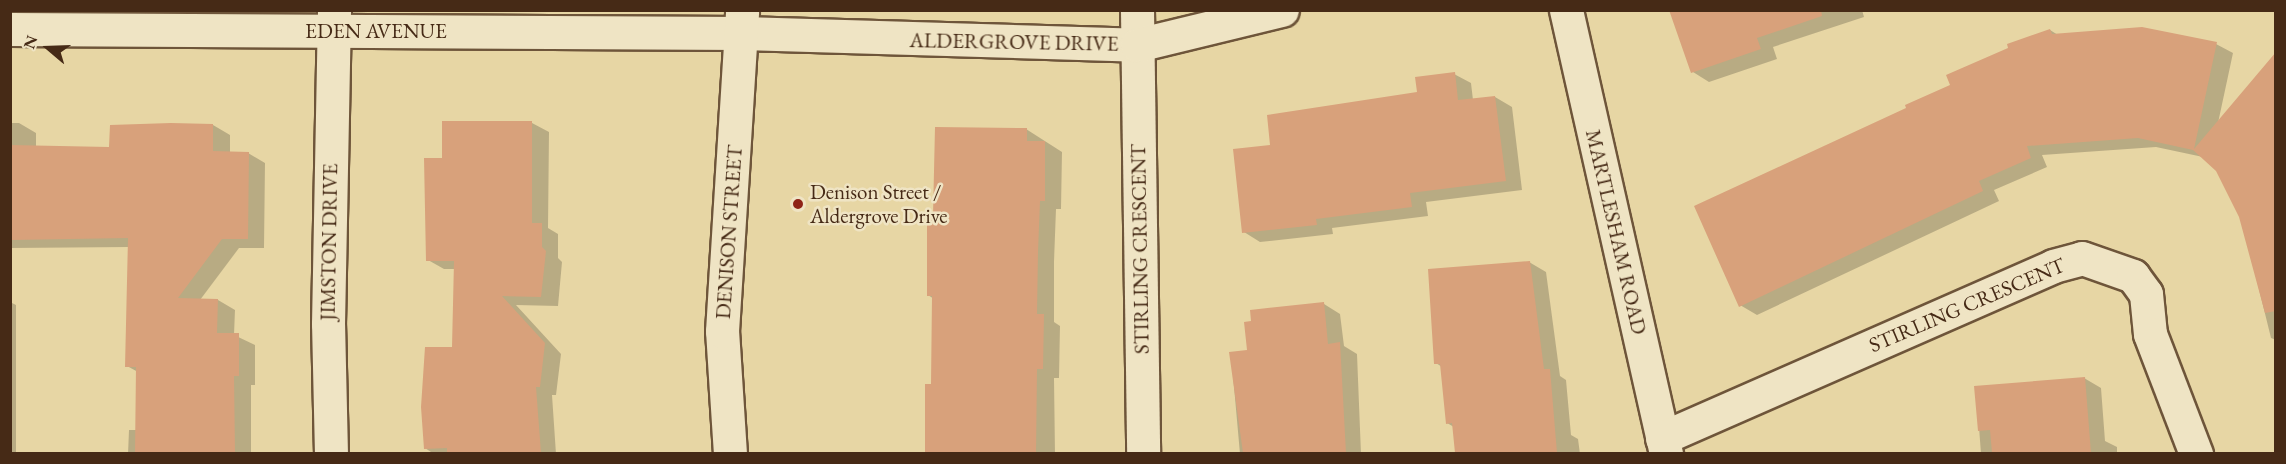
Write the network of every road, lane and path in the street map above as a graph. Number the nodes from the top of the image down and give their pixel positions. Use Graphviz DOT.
graph roads {
  1 [pos="1137,10"];
  2 [pos="1282,10"];
  3 [pos="1566,10"];
  4 [pos="334,21"];
  5 [pos="742,22"];
  6 [pos="10,29"];
  7 [pos="1137,45"];
  8 [pos="1664,446"];
  9 [pos="331,453"];
  10 [pos="730,453"];
  11 [pos="1143,453"];
  12 [pos="2196,453"];
  1 -- 7 [label="street, STIRLING CRESCENT"];
  2 -- 7 [label="street, ALDERGROVE DRIVE"];
  3 -- 8 [label="street, MARTLESHAM ROAD"];
  4 -- 5 [label="street, EDEN AVENUE"];
  4 -- 6 [label="street, EDEN AVENUE"];
  4 -- 9 [label="street, JIMSTON DRIVE"];
  5 -- 7 [label="street, ALDERGROVE DRIVE"];
  5 -- 10 [label="street, DENISON STREET"];
  7 -- 11 [label="street, STIRLING CRESCENT"];
  8 -- 12 [label="street, STIRLING CRESCENT"];
}
